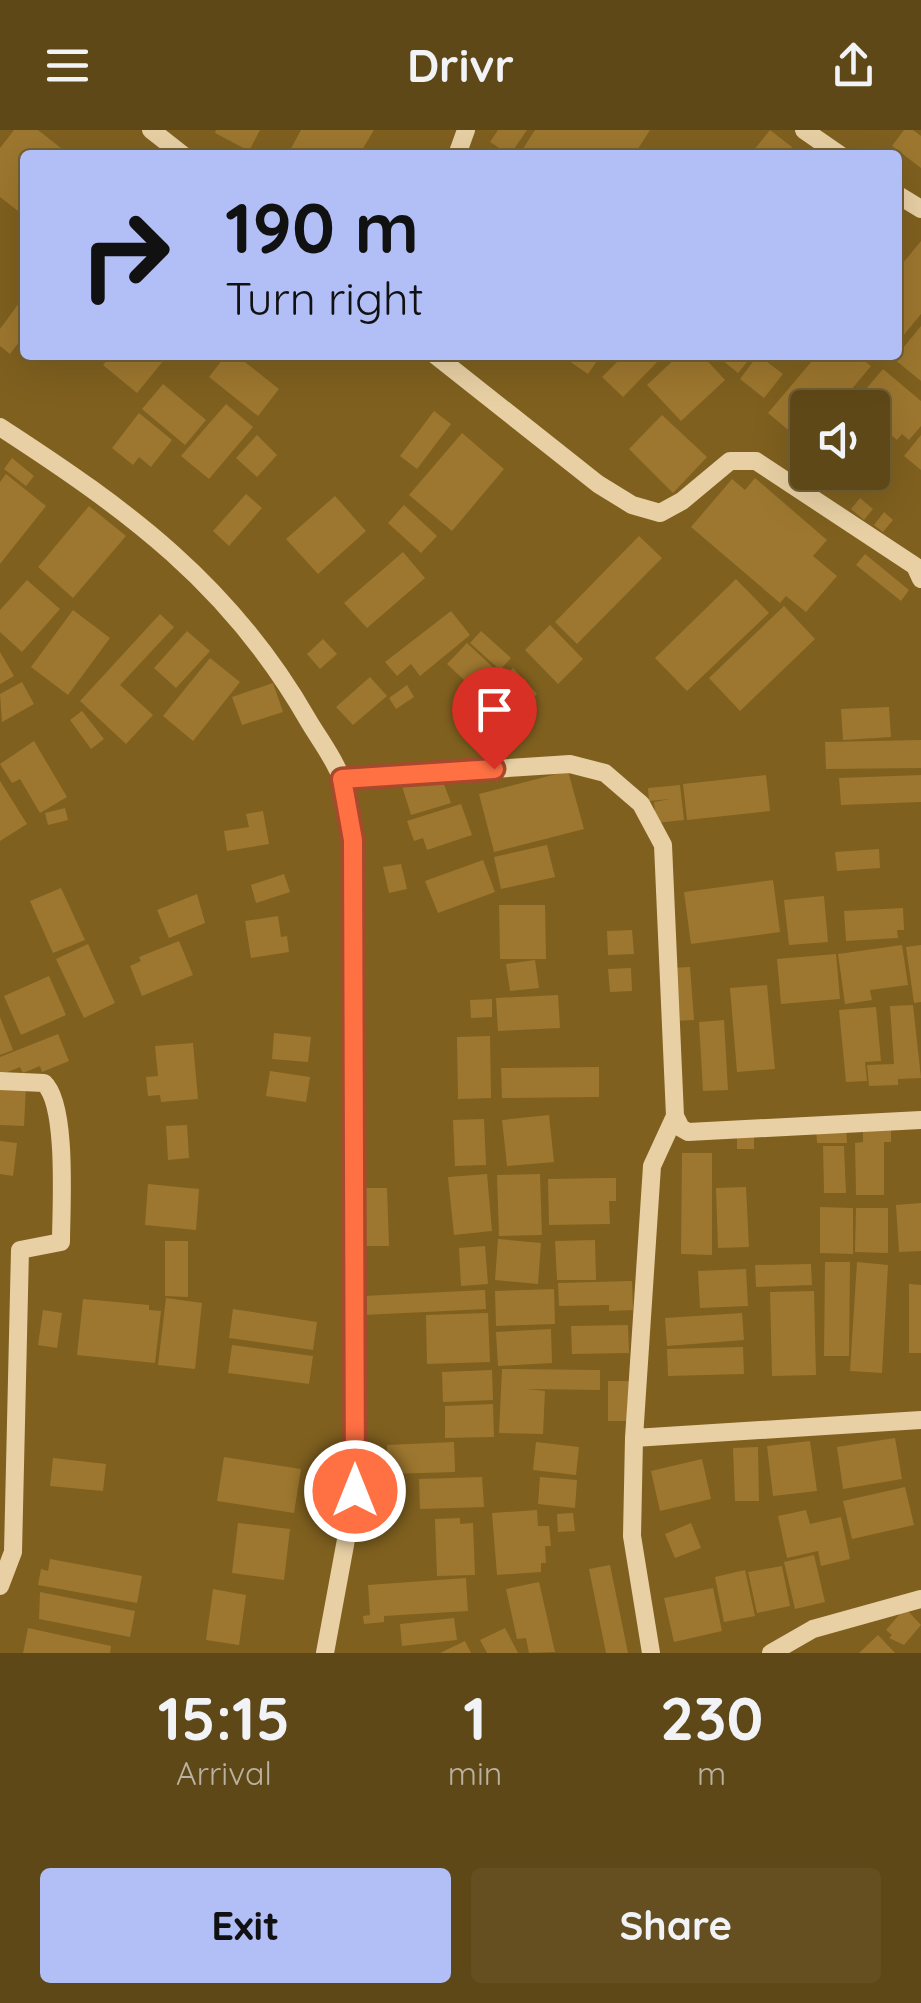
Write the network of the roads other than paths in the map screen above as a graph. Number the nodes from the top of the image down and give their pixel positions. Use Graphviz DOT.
graph roads {
  1 [pos="151,130"];
  2 [pos="804,130"];
  3 [pos="177,150"];
  4 [pos="833,150"];
  5 [pos="441,360"];
  6 [pos="0,427"];
  7 [pos="921,579"];
  8 [pos="342,779"];
  9 [pos="0,1081"];
  10 [pos="675,1116"];
  11 [pos="921,1120"];
  12 [pos="0,1249"];
  13 [pos="20,1250"];
  14 [pos="921,1420"];
  15 [pos="634,1438"];
  16 [pos="6,1552"];
  17 [pos="0,1586"];
  18 [pos="921,1599"];
  19 [pos="325,1653"];
  20 [pos="651,1653"];
  21 [pos="770,1653"];
  1 -- 3 [label="street"];
  2 -- 4 [label="street"];
  5 -- 7 [label="street"];
  6 -- 8 [label="street"];
  8 -- 10 [label="street"];
  8 -- 19 [label="street"];
  9 -- 13 [label="street"];
  10 -- 11 [label="street"];
  10 -- 15 [label="street"];
  12 -- 13 [label="street"];
  13 -- 16 [label="street"];
  14 -- 15 [label="street"];
  15 -- 20 [label="street"];
  16 -- 17 [label="street"];
  18 -- 21 [label="street"];
}
